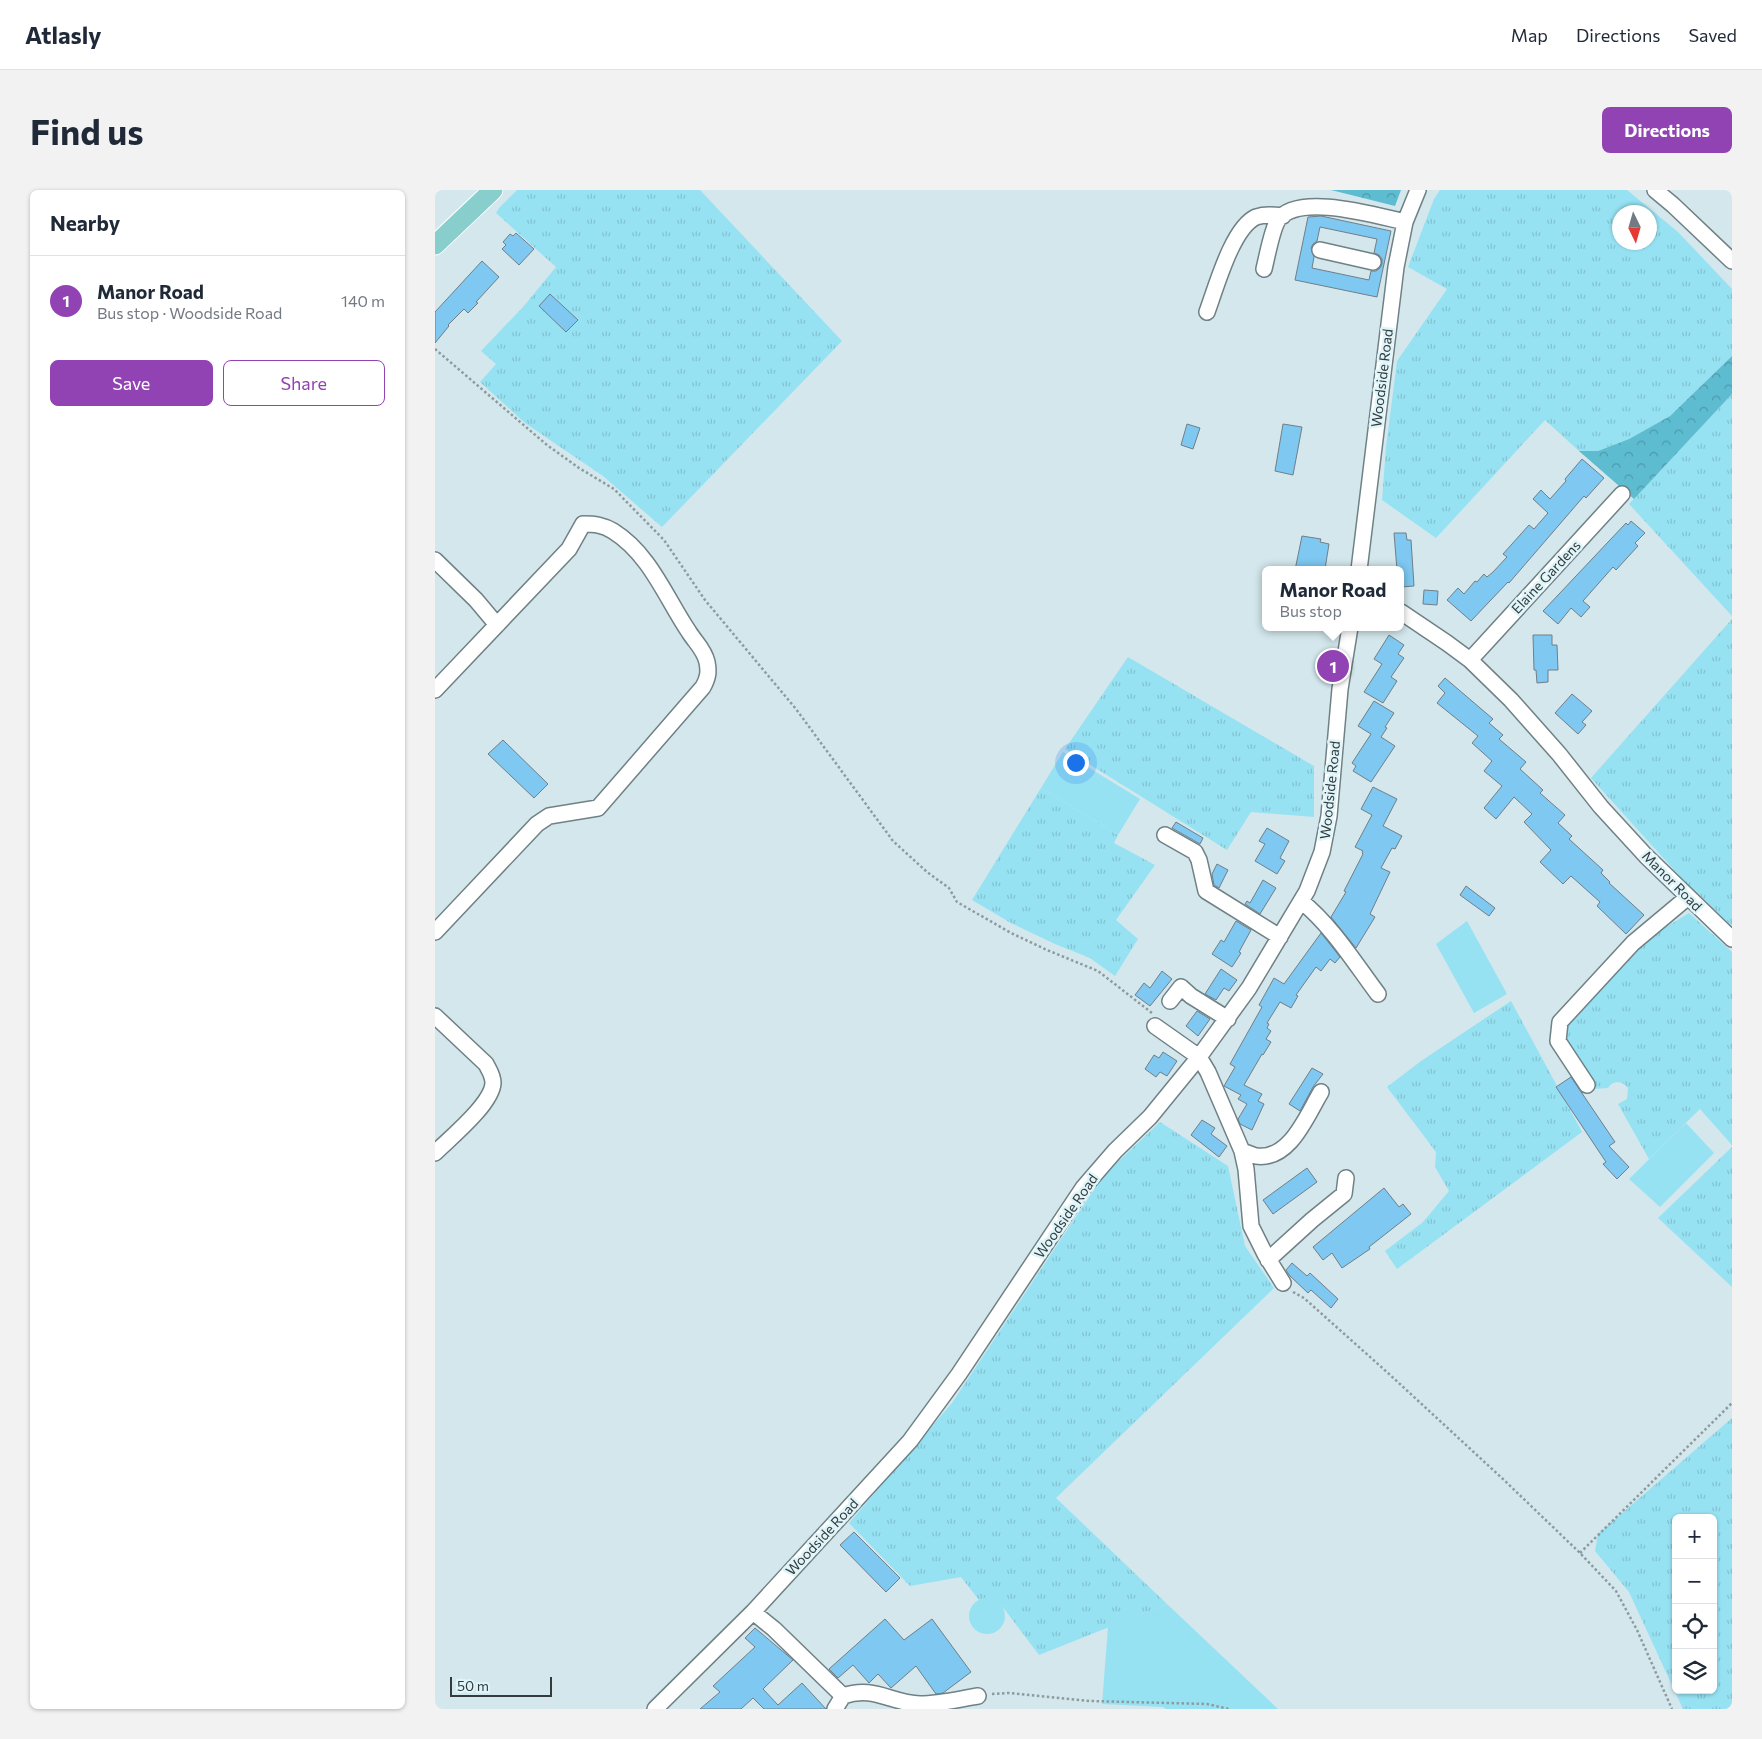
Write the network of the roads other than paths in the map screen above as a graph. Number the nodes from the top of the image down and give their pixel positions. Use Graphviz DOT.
graph roads {
  1 [pos="493,190"];
  2 [pos="1419,190"];
  3 [pos="1655,190"];
  4 [pos="1283,216"];
  5 [pos="1405,222"];
  6 [pos="435,244"];
  7 [pos="1320,250"];
  8 [pos="1732,261"];
  9 [pos="1384,264"];
  10 [pos="1264,269"];
  11 [pos="1207,312"];
  12 [pos="1622,494"];
  13 [pos="435,560"];
  14 [pos="1359,566"];
  15 [pos="1404,614"];
  16 [pos="497,625"];
  17 [pos="1349,631"];
  18 [pos="1470,660"];
  19 [pos="435,690"];
  20 [pos="1165,836"];
  21 [pos="1689,897"];
  22 [pos="1301,901"];
  23 [pos="435,932"];
  24 [pos="1280,937"];
  25 [pos="1732,939"];
  26 [pos="1378,994"];
  27 [pos="1170,1001"];
  28 [pos="435,1016"];
  29 [pos="1228,1019"];
  30 [pos="1157,1022"];
  31 [pos="1199,1057"];
  32 [pos="1587,1085"];
  33 [pos="1321,1092"];
  34 [pos="1242,1151"];
  35 [pos="435,1153"];
  36 [pos="1346,1178"];
  37 [pos="1268,1260"];
  38 [pos="1283,1283"];
  39 [pos="753,1612"];
  40 [pos="843,1696"];
  41 [pos="978,1696"];
  42 [pos="655,1709"];
  43 [pos="835,1709"];
  1 -- 6 [label="main road"];
  2 -- 5 [label="street, Woodside Road"];
  3 -- 8 [label="street"];
  4 -- 5 [label="street"];
  4 -- 10 [label="street"];
  4 -- 11 [label="street"];
  5 -- 9 [label="street, Woodside Road"];
  7 -- 9 [label="street"];
  9 -- 14 [label="street, Woodside Road"];
  12 -- 18 [label="street, Elaine Gardens"];
  13 -- 16 [label="street"];
  15 -- 18 [label="street, Manor Road"];
  16 -- 19 [label="street"];
  16 -- 23 [label="street"];
  17 -- 22 [label="street, Woodside Road"];
  18 -- 21 [label="street, Manor Road"];
  20 -- 24 [label="street"];
  21 -- 25 [label="street, Manor Road"];
  21 -- 32 [label="street"];
  22 -- 24 [label="street, Woodside Road"];
  22 -- 26 [label="street"];
  24 -- 29 [label="street, Woodside Road"];
  27 -- 29 [label="street"];
  28 -- 35 [label="street"];
  29 -- 31 [label="street, Woodside Road"];
  30 -- 31 [label="street"];
  31 -- 34 [label="street"];
  31 -- 39 [label="street, Woodside Road"];
  33 -- 34 [label="street"];
  34 -- 37 [label="street"];
  36 -- 37 [label="street"];
  37 -- 38 [label="street"];
  39 -- 40 [label="street"];
  39 -- 42 [label="street, Woodside Road"];
  40 -- 41 [label="street"];
  40 -- 43 [label="street"];
}
